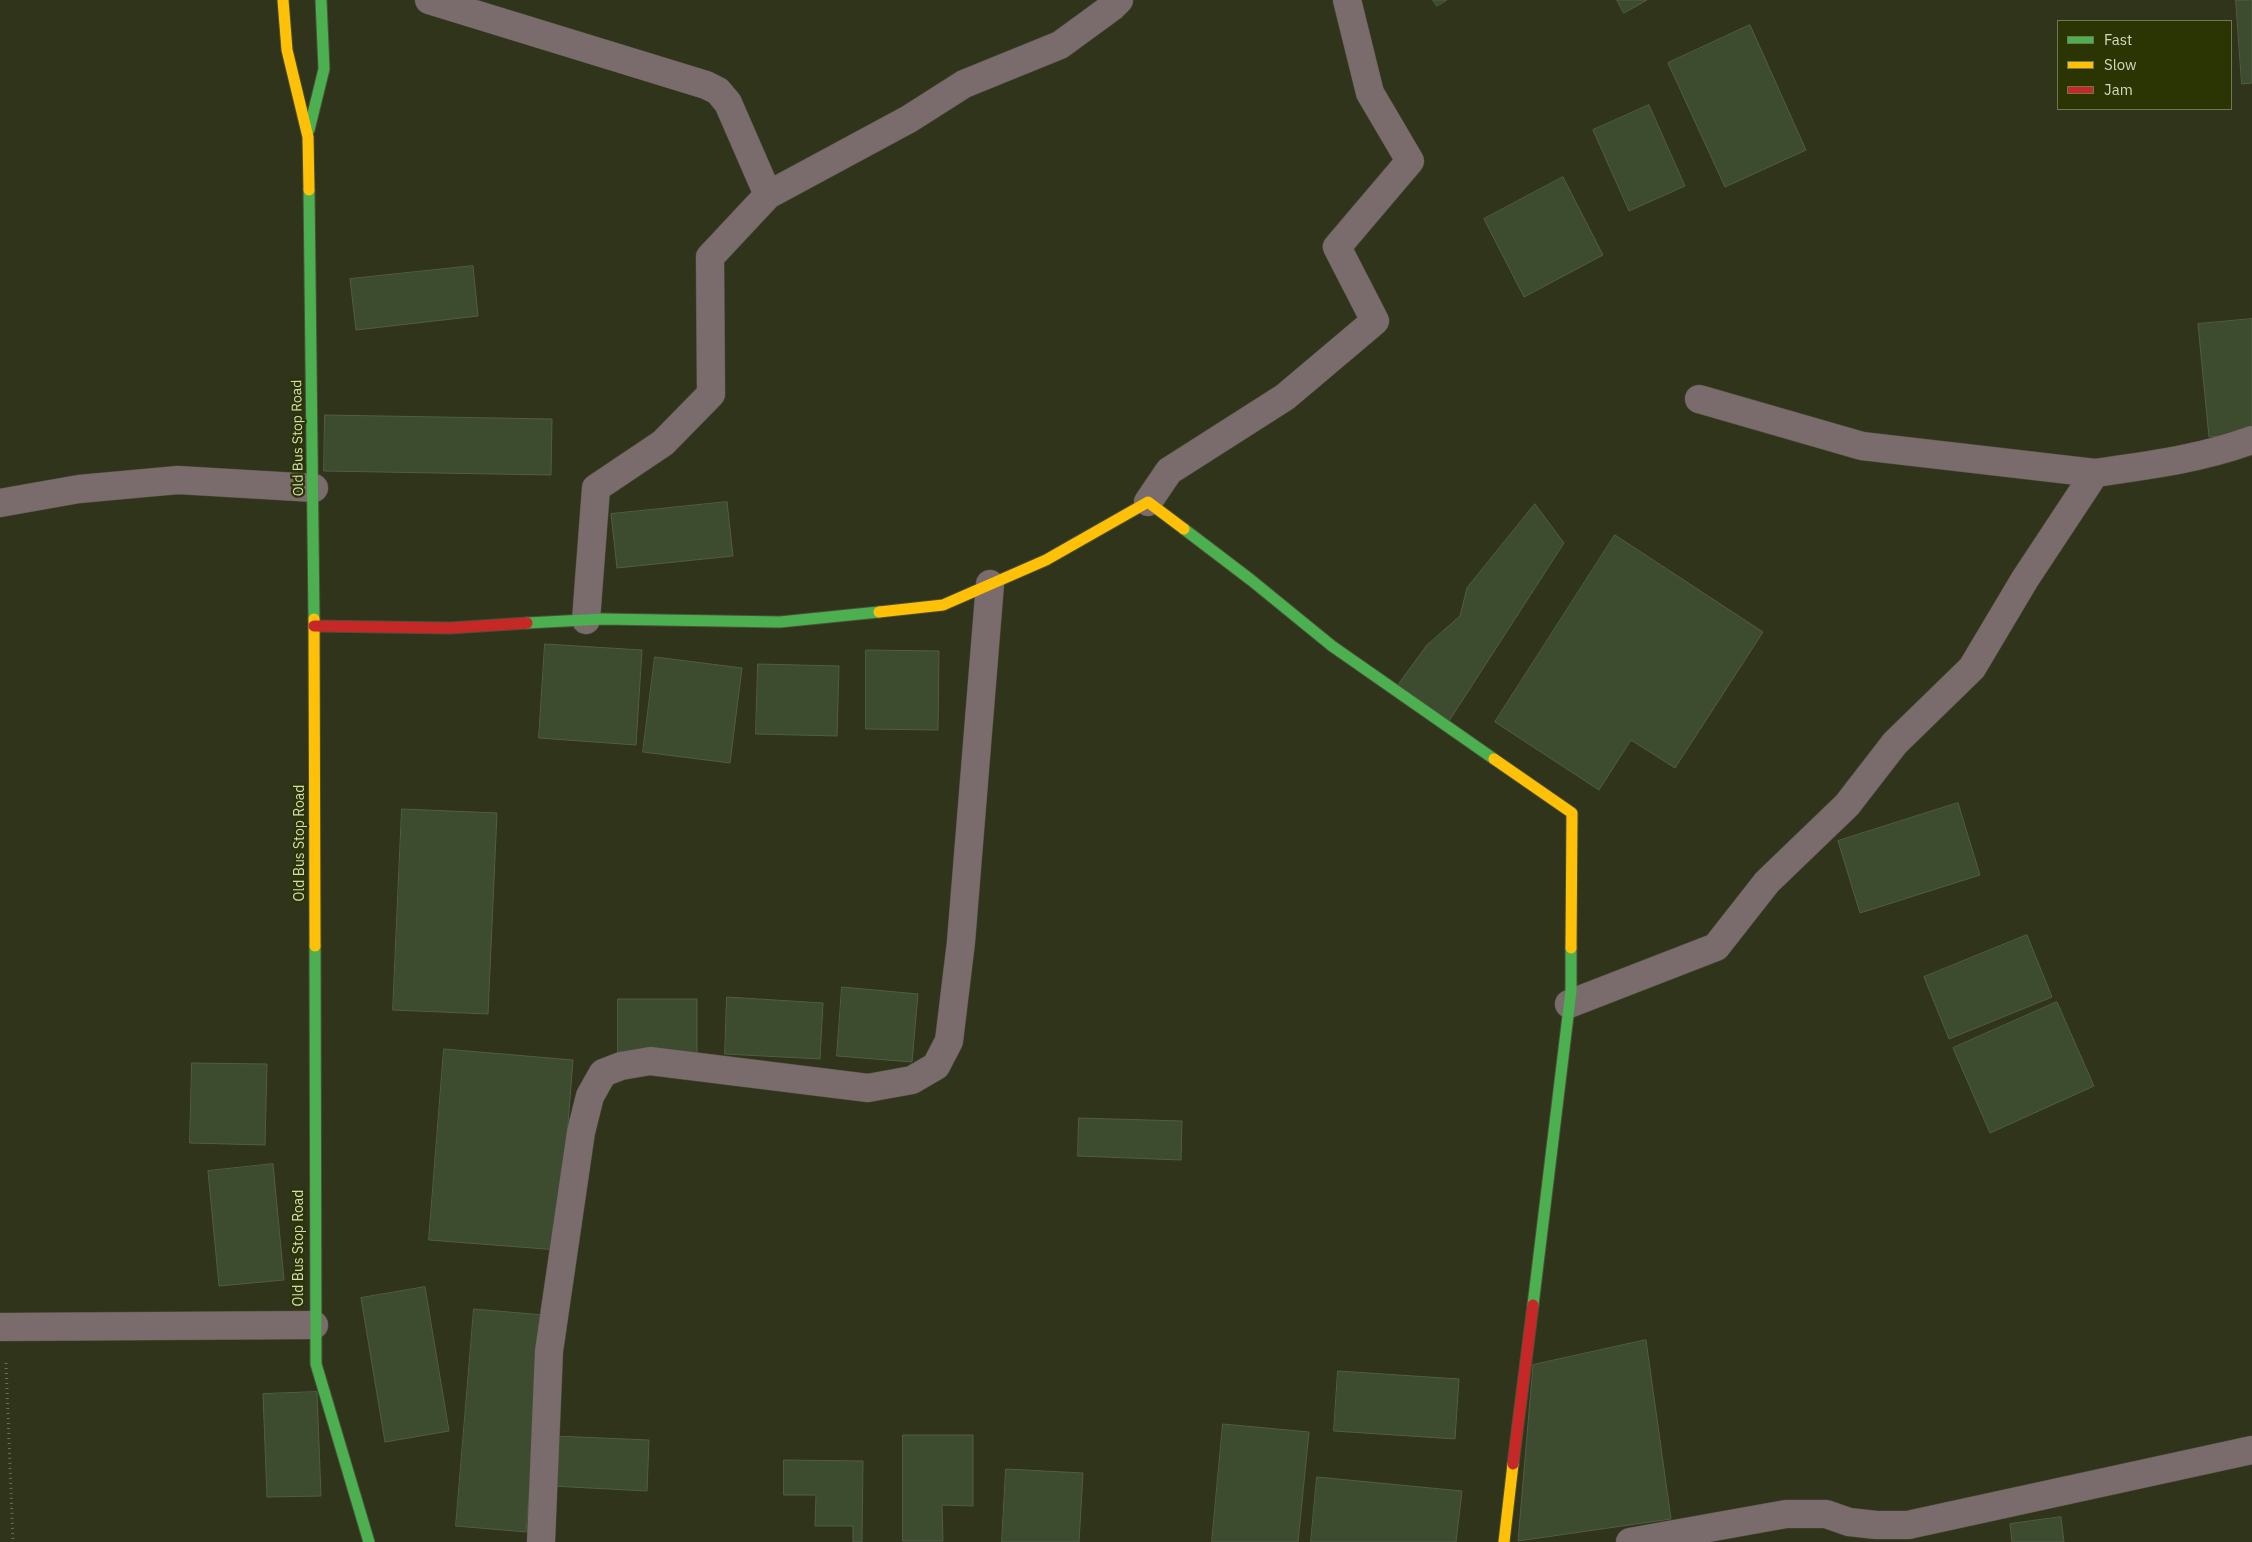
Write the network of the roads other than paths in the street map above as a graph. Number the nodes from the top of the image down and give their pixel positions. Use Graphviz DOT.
graph roads {
  1 [pos="283,0"];
  2 [pos="321,0"];
  3 [pos="429,0"];
  4 [pos="1119,0"];
  5 [pos="1347,0"];
  6 [pos="308,137"];
  7 [pos="768,195"];
  8 [pos="1699,399"];
  9 [pos="2252,440"];
  10 [pos="2095,473"];
  11 [pos="314,488"];
  12 [pos="1148,502"];
  13 [pos="0,503"];
  14 [pos="990,584"];
  15 [pos="586,620"];
  16 [pos="314,626"];
  17 [pos="1569,1004"];
  18 [pos="314,1325"];
  19 [pos="2,1327"];
  20 [pos="2252,1450"];
  21 [pos="369,1542"];
  22 [pos="541,1542"];
  23 [pos="1504,1542"];
  24 [pos="1630,1542"];
  1 -- 6 [label="street, Old Bus Stop Road"];
  2 -- 6 [label="street, Old Bus Stop Road"];
  3 -- 7 [label="street"];
  4 -- 7 [label="street"];
  5 -- 12 [label="street"];
  6 -- 11 [label="street, Old Bus Stop Road"];
  7 -- 15 [label="street"];
  8 -- 10 [label="street"];
  9 -- 10 [label="street"];
  10 -- 17 [label="street"];
  11 -- 13 [label="street"];
  11 -- 16 [label="street, Old Bus Stop Road"];
  12 -- 14 [label="street"];
  12 -- 17 [label="street"];
  14 -- 15 [label="street"];
  14 -- 22 [label="street"];
  15 -- 16 [label="street"];
  16 -- 18 [label="street, Old Bus Stop Road"];
  17 -- 23 [label="street"];
  18 -- 19 [label="street"];
  18 -- 21 [label="street, Old Bus Stop Road"];
  20 -- 24 [label="street"];
}
